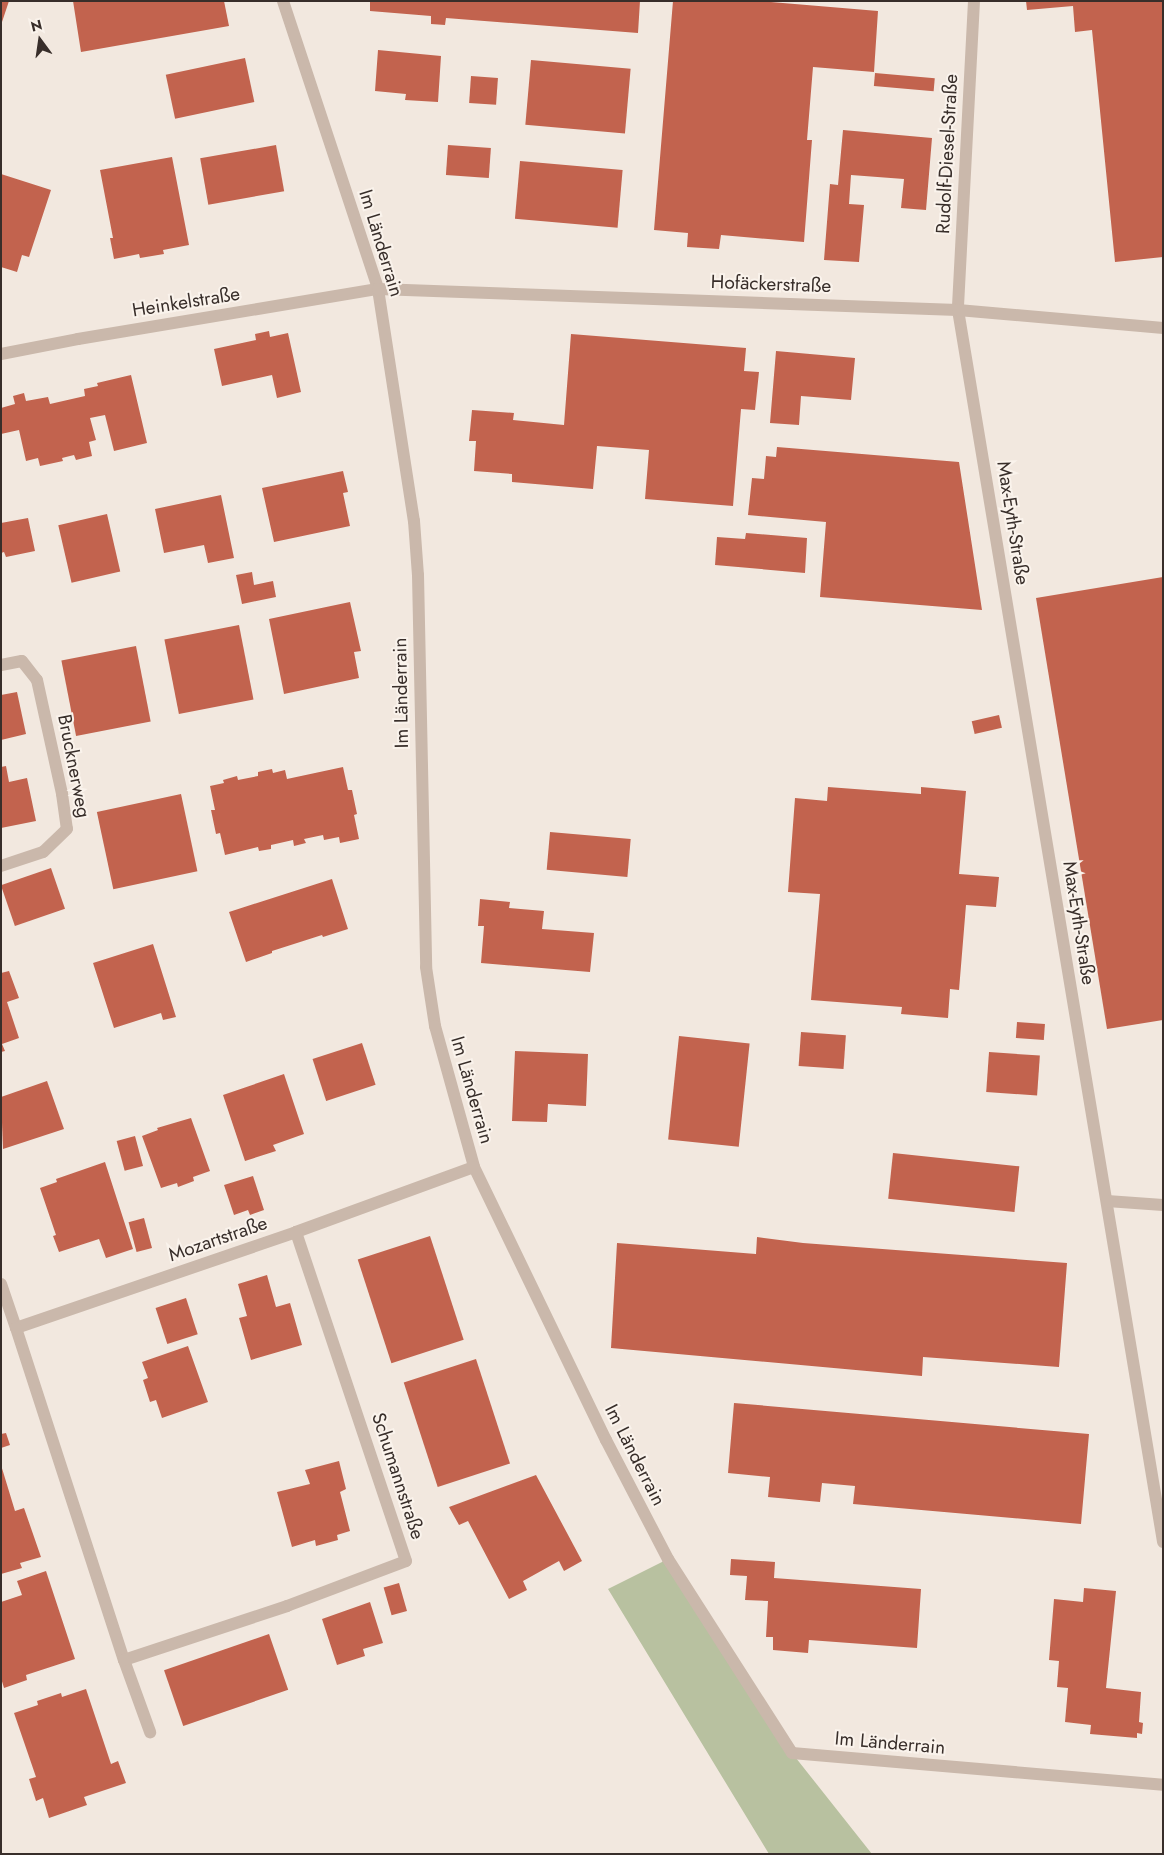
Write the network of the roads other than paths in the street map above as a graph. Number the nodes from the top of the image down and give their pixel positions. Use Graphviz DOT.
graph roads {
  1 [pos="283,1"];
  2 [pos="974,1"];
  3 [pos="378,289"];
  4 [pos="958,310"];
  5 [pos="1163,328"];
  6 [pos="1,354"];
  7 [pos="1,665"];
  8 [pos="1,866"];
  9 [pos="474,1167"];
  10 [pos="1107,1201"];
  11 [pos="1163,1205"];
  12 [pos="296,1232"];
  13 [pos="1,1284"];
  14 [pos="16,1328"];
  15 [pos="1163,1542"];
  16 [pos="124,1660"];
  17 [pos="150,1732"];
  18 [pos="1163,1785"];
  1 -- 3 [label="street, Im Länderrain"];
  2 -- 4 [label="street, Rudolf-Diesel-Straße"];
  3 -- 4 [label="street, Hofäckerstraße"];
  3 -- 6 [label="street, Heinkelstraße"];
  3 -- 9 [label="street, Im Länderrain"];
  4 -- 5 [label="street, Hofäckerstraße"];
  4 -- 10 [label="street, Max-Eyth-Straße"];
  7 -- 8 [label="street, Brucknerweg"];
  9 -- 12 [label="street, Mozartstraße"];
  9 -- 18 [label="street, Im Länderrain"];
  10 -- 11 [label="street"];
  10 -- 15 [label="street, Max-Eyth-Straße"];
  12 -- 14 [label="street, Mozartstraße"];
  12 -- 16 [label="street, Schumannstraße"];
  13 -- 14 [label="street"];
  14 -- 16 [label="street"];
  16 -- 17 [label="street"];
}
